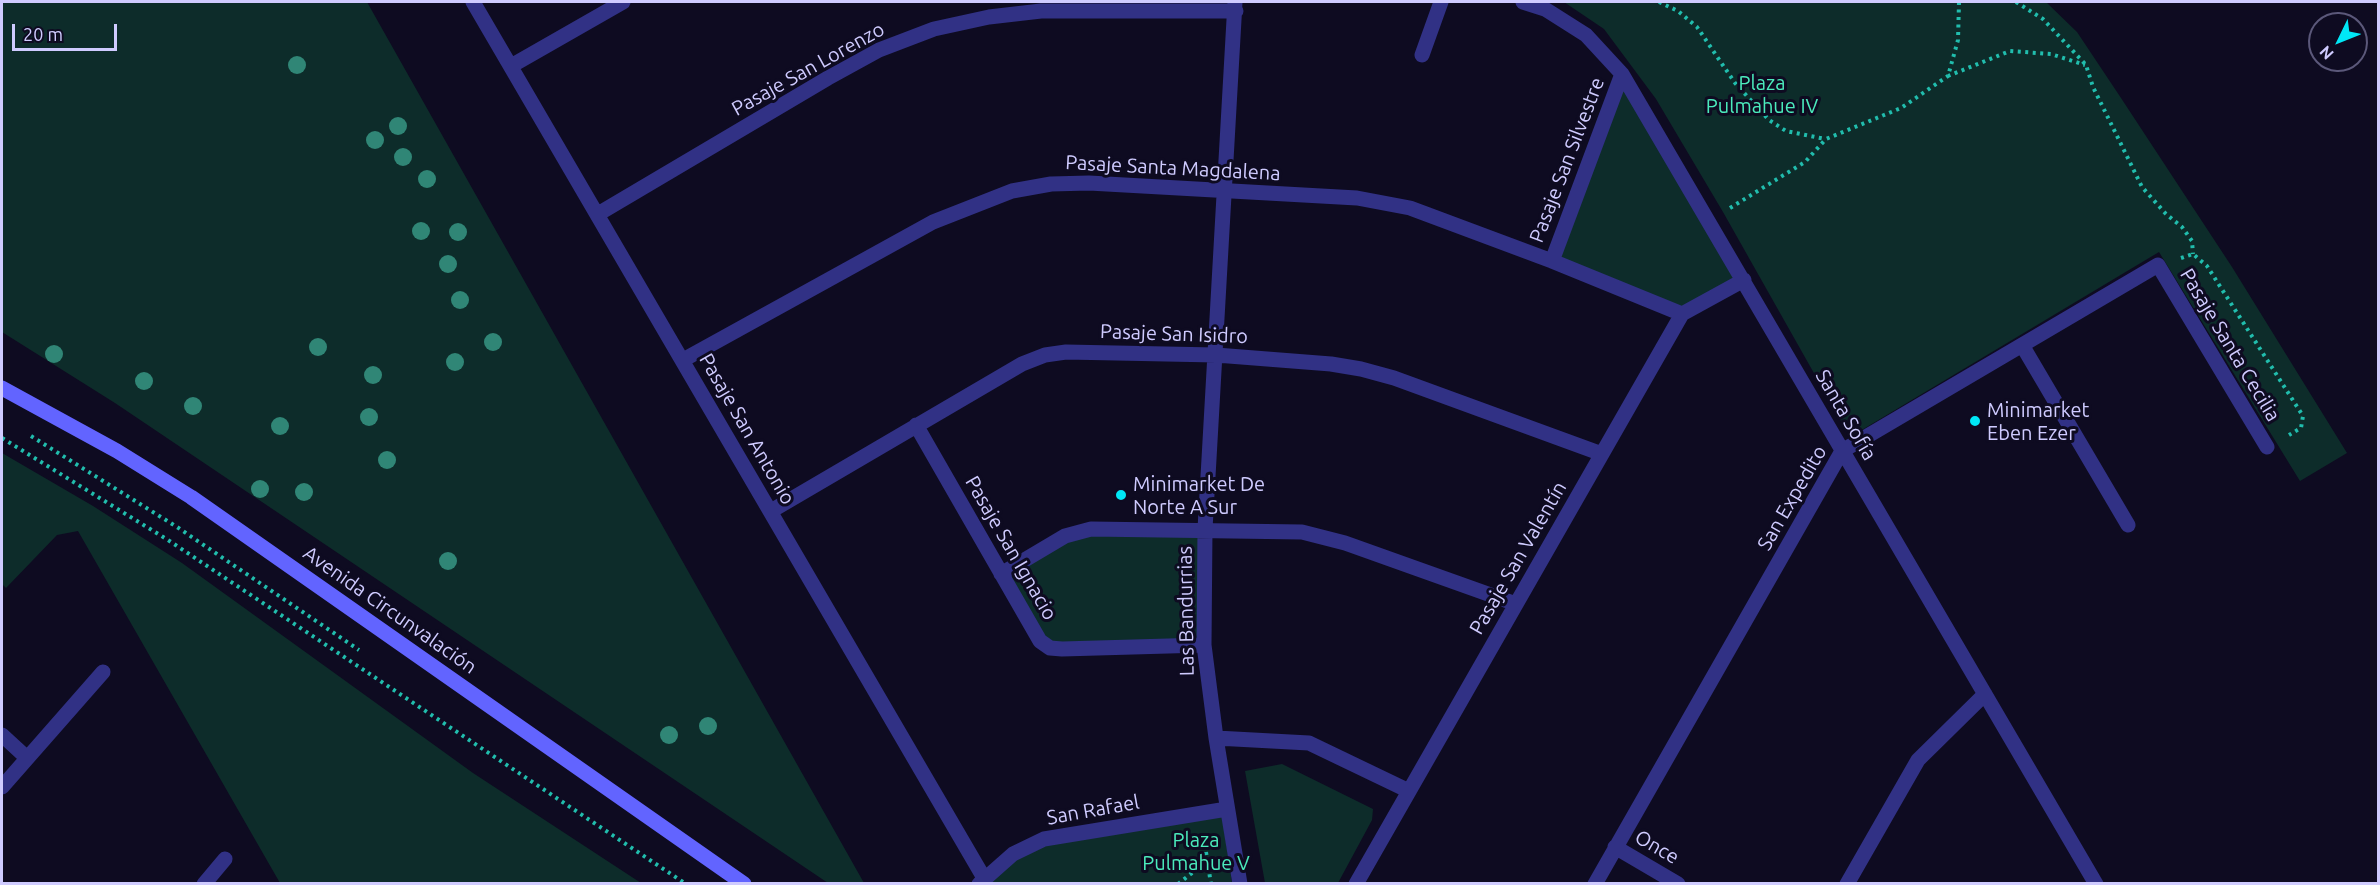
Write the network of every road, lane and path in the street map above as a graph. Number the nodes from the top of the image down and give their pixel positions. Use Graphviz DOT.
graph roads {
  1 [pos="473,2"];
  2 [pos="623,2"];
  3 [pos="1441,2"];
  4 [pos="1523,2"];
  5 [pos="1659,2"];
  6 [pos="1959,2"];
  7 [pos="2016,2"];
  8 [pos="1237,5"];
  9 [pos="1422,55"];
  10 [pos="2085,65"];
  11 [pos="511,66"];
  12 [pos="1622,74"];
  13 [pos="1948,76"];
  14 [pos="1826,139"];
  15 [pos="1225,190"];
  16 [pos="598,214"];
  17 [pos="1712,226"];
  18 [pos="2193,254"];
  19 [pos="1552,261"];
  20 [pos="2158,265"];
  21 [pos="1744,280"];
  22 [pos="1682,314"];
  23 [pos="2022,345"];
  24 [pos="1216,356"];
  25 [pos="683,360"];
  26 [pos="2,388"];
  27 [pos="916,425"];
  28 [pos="24,432"];
  29 [pos="2,438"];
  30 [pos="2267,447"];
  31 [pos="1842,451"];
  32 [pos="1602,454"];
  33 [pos="771,511"];
  34 [pos="2128,525"];
  35 [pos="1205,529"];
  36 [pos="1001,574"];
  37 [pos="1516,604"];
  38 [pos="1204,645"];
  39 [pos="369,656"];
  40 [pos="103,672"];
  41 [pos="1985,694"];
  42 [pos="2,735"];
  43 [pos="1216,738"];
  44 [pos="27,758"];
  45 [pos="2,788"];
  46 [pos="1409,791"];
  47 [pos="1227,809"];
  48 [pos="1615,847"];
  49 [pos="225,859"];
  50 [pos="1207,861"];
  51 [pos="981,881"];
  52 [pos="204,884"];
  53 [pos="686,884"];
  54 [pos="744,884"];
  55 [pos="1178,884"];
  56 [pos="1240,884"];
  57 [pos="1356,884"];
  58 [pos="1595,884"];
  59 [pos="1678,884"];
  60 [pos="1847,884"];
  61 [pos="2096,884"];
  1 -- 11 [label="street, Pasaje San Antonio"];
  2 -- 11 [label="street"];
  3 -- 9 [label="street"];
  4 -- 12 [label="street, Santa Sofía"];
  5 -- 14 [label="path"];
  6 -- 13 [label="path"];
  7 -- 10 [label="path"];
  8 -- 15 [label="street, Las Bandurrias"];
  8 -- 16 [label="street, Pasaje San Lorenzo"];
  10 -- 13 [label="path"];
  10 -- 18 [label="path"];
  11 -- 16 [label="street, Pasaje San Antonio"];
  12 -- 17 [label="street, Santa Sofía"];
  12 -- 19 [label="street, Pasaje San Silvestre"];
  13 -- 14 [label="path"];
  14 -- 17 [label="path"];
  15 -- 19 [label="street, Pasaje Santa Magdalena"];
  15 -- 24 [label="street, Las Bandurrias"];
  15 -- 25 [label="street, Pasaje Santa Magdalena"];
  16 -- 25 [label="street, Pasaje San Antonio"];
  17 -- 21 [label="street, Santa Sofía"];
  18 -- 20 [label="path"];
  18 -- 30 [label="path"];
  19 -- 22 [label="street, Pasaje Santa Magdalena"];
  20 -- 23 [label="street, San Expedito"];
  20 -- 30 [label="street, Pasaje Santa Cecilia"];
  21 -- 22 [label="street"];
  21 -- 31 [label="street, Santa Sofía"];
  22 -- 32 [label="street, Pasaje San Valentín"];
  23 -- 31 [label="street, San Expedito"];
  23 -- 34 [label="street"];
  24 -- 27 [label="street, Pasaje San Isidro"];
  24 -- 32 [label="street, Pasaje San Isidro"];
  24 -- 35 [label="street, Las Bandurrias"];
  25 -- 33 [label="street, Pasaje San Antonio"];
  26 -- 54 [label="main road, Avenida Circunvalación"];
  27 -- 33 [label="street, Pasaje San Isidro"];
  27 -- 36 [label="street, Pasaje San Ignacio"];
  28 -- 39 [label="path"];
  29 -- 53 [label="path"];
  31 -- 41 [label="street, Santa Sofía"];
  31 -- 48 [label="street, San Expedito"];
  32 -- 37 [label="street, Pasaje San Valentín"];
  33 -- 51 [label="street, Pasaje San Antonio"];
  35 -- 36 [label="street"];
  35 -- 37 [label="street"];
  35 -- 38 [label="street, Las Bandurrias"];
  36 -- 38 [label="street, Pasaje San Ignacio"];
  37 -- 46 [label="street, Pasaje San Valentín"];
  38 -- 43 [label="street, Las Bandurrias"];
  40 -- 44 [label="street"];
  41 -- 60 [label="street"];
  41 -- 61 [label="street, Santa Sofía"];
  42 -- 44 [label="street"];
  43 -- 46 [label="street"];
  43 -- 47 [label="street, Las Bandurrias"];
  44 -- 45 [label="street"];
  46 -- 57 [label="street, Pasaje San Valentín"];
  47 -- 51 [label="street, San Rafael"];
  47 -- 56 [label="street, Las Bandurrias"];
  48 -- 58 [label="street, San Expedito"];
  48 -- 59 [label="street, Once"];
  49 -- 52 [label="street"];
  50 -- 55 [label="path"];
}
